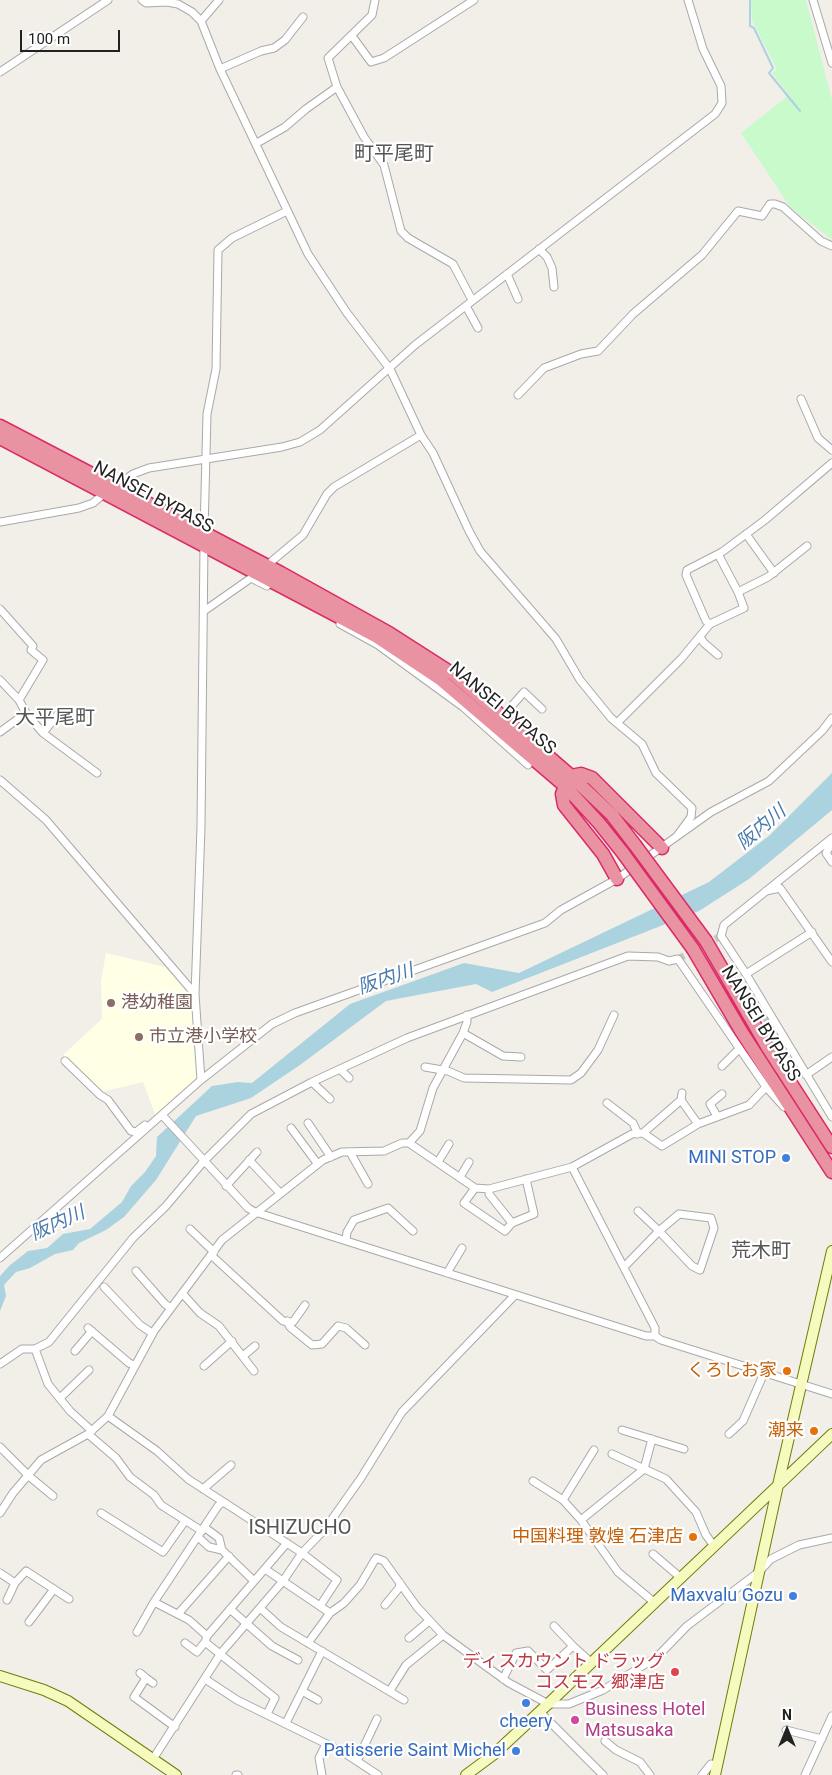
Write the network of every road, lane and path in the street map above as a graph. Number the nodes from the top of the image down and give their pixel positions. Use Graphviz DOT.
graph roads {
  1 [pos="108,0"];
  2 [pos="142,0"];
  3 [pos="219,0"];
  4 [pos="375,0"];
  5 [pos="474,0"];
  6 [pos="688,0"];
  7 [pos="814,0"];
  8 [pos="303,17"];
  9 [pos="200,21"];
  10 [pos="352,36"];
  11 [pos="832,63"];
  12 [pos="220,69"];
  13 [pos="0,72"];
  14 [pos="337,87"];
  15 [pos="256,143"];
  16 [pos="287,211"];
  17 [pos="832,246"];
  18 [pos="539,249"];
  19 [pos="507,274"];
  20 [pos="554,287"];
  21 [pos="518,299"];
  22 [pos="472,300"];
  23 [pos="466,306"];
  24 [pos="478,328"];
  25 [pos="390,369"];
  26 [pos="518,395"];
  27 [pos="801,399"];
  28 [pos="0,426"];
  29 [pos="421,435"];
  30 [pos="0,438"];
  31 [pos="832,450"];
  32 [pos="206,460"];
  33 [pos="832,463"];
  34 [pos="110,490"];
  35 [pos="0,522"];
  36 [pos="746,534"];
  37 [pos="204,539"];
  38 [pos="807,546"];
  39 [pos="718,554"];
  40 [pos="272,561"];
  41 [pos="774,573"];
  42 [pos="738,592"];
  43 [pos="0,609"];
  44 [pos="204,611"];
  45 [pos="710,624"];
  46 [pos="700,637"];
  47 [pos="718,655"];
  48 [pos="0,680"];
  49 [pos="19,700"];
  50 [pos="542,709"];
  51 [pos="26,713"];
  52 [pos="57,715"];
  53 [pos="503,716"];
  54 [pos="832,718"];
  55 [pos="618,722"];
  56 [pos="0,732"];
  57 [pos="43,732"];
  58 [pos="528,765"];
  59 [pos="97,773"];
  60 [pos="0,780"];
  61 [pos="568,781"];
  62 [pos="677,836"];
  63 [pos="832,838"];
  64 [pos="832,843"];
  65 [pos="662,848"];
  66 [pos="832,862"];
  67 [pos="617,879"];
  68 [pos="763,892"];
  69 [pos="812,932"];
  70 [pos="832,962"];
  71 [pos="746,974"];
  72 [pos="196,994"];
  73 [pos="467,1015"];
  74 [pos="614,1015"];
  75 [pos="463,1033"];
  76 [pos="738,1050"];
  77 [pos="521,1057"];
  78 [pos="832,1057"];
  79 [pos="65,1060"];
  80 [pos="722,1066"];
  81 [pos="424,1067"];
  82 [pos="340,1069"];
  83 [pos="441,1071"];
  84 [pos="806,1076"];
  85 [pos="349,1078"];
  86 [pos="201,1080"];
  87 [pos="312,1082"];
  88 [pos="766,1087"];
  89 [pos="722,1094"];
  90 [pos="330,1099"];
  91 [pos="608,1103"];
  92 [pos="717,1116"];
  93 [pos="163,1117"];
  94 [pos="832,1117"];
  95 [pos="800,1119"];
  96 [pos="155,1121"];
  97 [pos="308,1123"];
  98 [pos="698,1124"];
  99 [pos="291,1128"];
  100 [pos="640,1134"];
  101 [pos="410,1143"];
  102 [pos="449,1144"];
  103 [pos="832,1147"];
  104 [pos="257,1152"];
  105 [pos="350,1152"];
  106 [pos="331,1157"];
  107 [pos="202,1159"];
  108 [pos="249,1160"];
  109 [pos="438,1162"];
  110 [pos="470,1162"];
  111 [pos="317,1163"];
  112 [pos="572,1167"];
  113 [pos="832,1172"];
  114 [pos="460,1178"];
  115 [pos="526,1179"];
  116 [pos="368,1184"];
  117 [pos="226,1186"];
  118 [pos="476,1188"];
  119 [pos="489,1190"];
  120 [pos="280,1193"];
  121 [pos="638,1211"];
  122 [pos="255,1212"];
  123 [pos="512,1223"];
  124 [pos="190,1229"];
  125 [pos="413,1231"];
  126 [pos="659,1231"];
  127 [pos="346,1240"];
  128 [pos="462,1248"];
  129 [pos="832,1251"];
  130 [pos="212,1253"];
  131 [pos="0,1258"];
  132 [pos="624,1267"];
  133 [pos="136,1271"];
  134 [pos="447,1273"];
  135 [pos="104,1287"];
  136 [pos="182,1293"];
  137 [pos="515,1295"];
  138 [pos="305,1305"];
  139 [pos="171,1308"];
  140 [pos="287,1321"];
  141 [pos="152,1333"];
  142 [pos="655,1336"];
  143 [pos="232,1341"];
  144 [pos="365,1345"];
  145 [pos="255,1346"];
  146 [pos="35,1349"];
  147 [pos="75,1351"];
  148 [pos="243,1356"];
  149 [pos="0,1364"];
  150 [pos="134,1365"];
  151 [pos="204,1366"];
  152 [pos="89,1370"];
  153 [pos="254,1371"];
  154 [pos="764,1373"];
  155 [pos="801,1384"];
  156 [pos="832,1394"];
  157 [pos="60,1398"];
  158 [pos="108,1416"];
  159 [pos="622,1430"];
  160 [pos="90,1433"];
  161 [pos="729,1434"];
  162 [pos="832,1434"];
  163 [pos="652,1440"];
  164 [pos="0,1447"];
  165 [pos="684,1449"];
  166 [pos="594,1450"];
  167 [pos="612,1454"];
  168 [pos="231,1465"];
  169 [pos="644,1468"];
  170 [pos="27,1474"];
  171 [pos="533,1481"];
  172 [pos="778,1484"];
  173 [pos="203,1489"];
  174 [pos="53,1496"];
  175 [pos="563,1500"];
  176 [pos="223,1502"];
  177 [pos="0,1513"];
  178 [pos="101,1513"];
  179 [pos="581,1520"];
  180 [pos="185,1521"];
  181 [pos="202,1532"];
  182 [pos="832,1538"];
  183 [pos="287,1543"];
  184 [pos="714,1546"];
  185 [pos="222,1550"];
  186 [pos="302,1553"];
  187 [pos="653,1554"];
  188 [pos="228,1556"];
  189 [pos="265,1570"];
  190 [pos="760,1571"];
  191 [pos="0,1573"];
  192 [pos="681,1578"];
  193 [pos="254,1581"];
  194 [pos="283,1581"];
  195 [pos="16,1583"];
  196 [pos="400,1583"];
  197 [pos="54,1589"];
  198 [pos="6,1600"];
  199 [pos="70,1600"];
  200 [pos="154,1602"];
  201 [pos="654,1603"];
  202 [pos="385,1605"];
  203 [pos="320,1606"];
  204 [pos="260,1608"];
  205 [pos="230,1610"];
  206 [pos="330,1613"];
  207 [pos="178,1614"];
  208 [pos="429,1621"];
  209 [pos="29,1622"];
  210 [pos="246,1624"];
  211 [pos="554,1626"];
  212 [pos="137,1632"];
  213 [pos="443,1635"];
  214 [pos="409,1638"];
  215 [pos="206,1639"];
  216 [pos="185,1643"];
  217 [pos="308,1643"];
  218 [pos="573,1646"];
  219 [pos="322,1651"];
  220 [pos="221,1653"];
  221 [pos="298,1660"];
  222 [pos="592,1663"];
  223 [pos="140,1673"];
  224 [pos="0,1676"];
  225 [pos="146,1678"];
  226 [pos="205,1678"];
  227 [pos="504,1679"];
  228 [pos="153,1683"];
  229 [pos="391,1688"];
  230 [pos="302,1691"];
  231 [pos="318,1700"];
  232 [pos="404,1700"];
  233 [pos="548,1704"];
  234 [pos="540,1712"];
  235 [pos="268,1714"];
  236 [pos="832,1716"];
  237 [pos="377,1719"];
  238 [pos="286,1723"];
  239 [pos="175,1727"];
  240 [pos="786,1730"];
  241 [pos="822,1738"];
  242 [pos="604,1741"];
  243 [pos="326,1744"];
  244 [pos="153,1759"];
  245 [pos="357,1761"];
  246 [pos="717,1770"];
  247 [pos="368,1772"];
  248 [pos="176,1775"];
  249 [pos="322,1775"];
  250 [pos="378,1775"];
  251 [pos="466,1775"];
  252 [pos="602,1775"];
  253 [pos="650,1775"];
  254 [pos="702,1775"];
  255 [pos="805,1775"];
  1 -- 13 [label="street"];
  2 -- 9 [label="street"];
  3 -- 9 [label="street"];
  4 -- 10 [label="street"];
  5 -- 10 [label="street"];
  6 -- 18 [label="street"];
  7 -- 11 [label="street"];
  8 -- 12 [label="street"];
  9 -- 12 [label="street"];
  10 -- 14 [label="street"];
  12 -- 15 [label="street"];
  14 -- 15 [label="street"];
  14 -- 22 [label="street"];
  15 -- 16 [label="street"];
  16 -- 25 [label="street"];
  16 -- 32 [label="street"];
  17 -- 26 [label="street"];
  18 -- 19 [label="street"];
  18 -- 20 [label="street"];
  19 -- 21 [label="street"];
  19 -- 22 [label="street"];
  22 -- 23 [label="street"];
  23 -- 24 [label="street"];
  23 -- 25 [label="street"];
  25 -- 29 [label="street"];
  25 -- 32 [label="street"];
  27 -- 31 [label="street"];
  28 -- 34 [label="highway, NANSEI BYPASS"];
  29 -- 40 [label="street"];
  29 -- 55 [label="street"];
  30 -- 34 [label="highway, NANSEI BYPASS"];
  32 -- 34 [label="street"];
  32 -- 37 [label="street"];
  33 -- 36 [label="street"];
  34 -- 35 [label="street"];
  34 -- 37 [label="highway, NANSEI BYPASS"];
  36 -- 39 [label="street"];
  36 -- 41 [label="street"];
  37 -- 44 [label="street"];
  37 -- 53 [label="highway, NANSEI BYPASS"];
  37 -- 61 [label="highway, NANSEI BYPASS"];
  38 -- 41 [label="street"];
  39 -- 42 [label="street"];
  39 -- 45 [label="street"];
  41 -- 42 [label="street"];
  42 -- 45 [label="street"];
  43 -- 49 [label="street"];
  44 -- 58 [label="street"];
  44 -- 72 [label="street"];
  45 -- 46 [label="street"];
  46 -- 47 [label="street"];
  46 -- 55 [label="street"];
  48 -- 49 [label="street"];
  49 -- 51 [label="street"];
  50 -- 53 [label="street"];
  51 -- 56 [label="street"];
  51 -- 57 [label="street"];
  52 -- 57 [label="street"];
  53 -- 61 [label="highway, NANSEI BYPASS"];
  54 -- 62 [label="street"];
  55 -- 62 [label="street"];
  57 -- 59 [label="street"];
  60 -- 72 [label="street"];
  61 -- 65 [label="highway"];
  61 -- 67 [label="highway"];
  61 -- 95 [label="highway, NANSEI BYPASS, bridge"];
  61 -- 103 [label="highway, NANSEI BYPASS, bridge"];
  62 -- 65 [label="street"];
  63 -- 68 [label="street"];
  64 -- 66 [label="street"];
  65 -- 67 [label="street"];
  67 -- 86 [label="street"];
  68 -- 69 [label="street"];
  68 -- 71 [label="street"];
  69 -- 70 [label="street"];
  69 -- 71 [label="street"];
  71 -- 84 [label="street"];
  72 -- 86 [label="street"];
  73 -- 75 [label="street"];
  73 -- 76 [label="street"];
  73 -- 82 [label="street"];
  74 -- 83 [label="street"];
  75 -- 77 [label="street"];
  75 -- 83 [label="street"];
  76 -- 80 [label="street"];
  76 -- 88 [label="street"];
  78 -- 84 [label="street"];
  79 -- 96 [label="street"];
  81 -- 83 [label="street"];
  82 -- 85 [label="street"];
  82 -- 87 [label="street"];
  83 -- 101 [label="street"];
  84 -- 94 [label="street"];
  86 -- 93 [label="street"];
  87 -- 90 [label="street"];
  87 -- 107 [label="street"];
  88 -- 92 [label="street"];
  88 -- 95 [label="street"];
  89 -- 92 [label="street"];
  91 -- 100 [label="street"];
  92 -- 98 [label="street"];
  93 -- 96 [label="street"];
  93 -- 107 [label="street"];
  95 -- 113 [label="highway, NANSEI BYPASS"];
  96 -- 131 [label="street"];
  97 -- 106 [label="street"];
  98 -- 100 [label="street"];
  98 -- 100 [label="street"];
  99 -- 111 [label="street"];
  100 -- 112 [label="street"];
  101 -- 105 [label="street"];
  101 -- 109 [label="street"];
  102 -- 109 [label="street"];
  104 -- 108 [label="street"];
  105 -- 106 [label="street"];
  105 -- 116 [label="street"];
  106 -- 111 [label="street"];
  107 -- 117 [label="street"];
  107 -- 146 [label="street"];
  108 -- 117 [label="street"];
  108 -- 120 [label="street"];
  109 -- 114 [label="street"];
  110 -- 114 [label="street"];
  111 -- 120 [label="street"];
  112 -- 115 [label="street"];
  112 -- 132 [label="street"];
  114 -- 118 [label="street"];
  115 -- 119 [label="street"];
  115 -- 123 [label="street"];
  117 -- 122 [label="street"];
  118 -- 119 [label="street"];
  118 -- 123 [label="street"];
  119 -- 123 [label="street"];
  120 -- 122 [label="street"];
  121 -- 126 [label="street"];
  122 -- 127 [label="street"];
  122 -- 130 [label="street"];
  124 -- 130 [label="street"];
  125 -- 127 [label="street"];
  126 -- 126 [label="street"];
  126 -- 132 [label="street"];
  127 -- 134 [label="street"];
  128 -- 134 [label="street"];
  129 -- 155 [label="main road"];
  130 -- 136 [label="street"];
  130 -- 140 [label="street"];
  132 -- 142 [label="street"];
  133 -- 139 [label="street"];
  134 -- 137 [label="street"];
  135 -- 141 [label="street"];
  136 -- 139 [label="street"];
  136 -- 143 [label="street"];
  137 -- 142 [label="street"];
  137 -- 186 [label="street"];
  138 -- 140 [label="street"];
  139 -- 141 [label="street"];
  140 -- 144 [label="street"];
  141 -- 150 [label="street"];
  142 -- 154 [label="street"];
  143 -- 148 [label="street"];
  143 -- 151 [label="street"];
  145 -- 148 [label="street"];
  146 -- 149 [label="street"];
  146 -- 157 [label="street"];
  147 -- 150 [label="street"];
  148 -- 153 [label="street"];
  150 -- 158 [label="street"];
  152 -- 157 [label="street"];
  154 -- 155 [label="street"];
  154 -- 161 [label="street"];
  155 -- 156 [label="street"];
  155 -- 172 [label="main road"];
  157 -- 160 [label="street"];
  158 -- 160 [label="street"];
  158 -- 173 [label="street"];
  159 -- 163 [label="street"];
  160 -- 170 [label="street"];
  160 -- 180 [label="street"];
  162 -- 172 [label="main road"];
  163 -- 165 [label="street"];
  163 -- 169 [label="street"];
  164 -- 170 [label="street"];
  166 -- 175 [label="street"];
  167 -- 169 [label="street"];
  168 -- 173 [label="street"];
  169 -- 179 [label="street"];
  169 -- 184 [label="street"];
  170 -- 174 [label="street"];
  170 -- 177 [label="street"];
  171 -- 175 [label="street"];
  172 -- 184 [label="main road"];
  172 -- 190 [label="main road"];
  173 -- 176 [label="street"];
  175 -- 179 [label="street"];
  176 -- 181 [label="street"];
  176 -- 183 [label="street"];
  178 -- 180 [label="street"];
  179 -- 201 [label="street"];
  180 -- 181 [label="street"];
  181 -- 185 [label="street"];
  181 -- 185 [label="street"];
  181 -- 200 [label="street"];
  182 -- 190 [label="street"];
  183 -- 186 [label="street"];
  183 -- 189 [label="street"];
  184 -- 192 [label="main road"];
  185 -- 188 [label="street"];
  186 -- 194 [label="street"];
  186 -- 203 [label="street"];
  187 -- 192 [label="street"];
  188 -- 193 [label="street"];
  188 -- 207 [label="street"];
  189 -- 193 [label="street"];
  189 -- 194 [label="street"];
  190 -- 233 [label="street"];
  190 -- 246 [label="main road"];
  191 -- 195 [label="street"];
  192 -- 201 [label="main road"];
  193 -- 205 [label="street"];
  194 -- 203 [label="street"];
  194 -- 204 [label="street"];
  195 -- 197 [label="street"];
  195 -- 198 [label="street"];
  196 -- 202 [label="street"];
  196 -- 206 [label="street"];
  196 -- 208 [label="street"];
  197 -- 199 [label="street"];
  197 -- 209 [label="street"];
  200 -- 207 [label="street"];
  200 -- 212 [label="street"];
  201 -- 222 [label="main road"];
  203 -- 206 [label="street"];
  204 -- 210 [label="street"];
  204 -- 217 [label="street"];
  205 -- 210 [label="street"];
  205 -- 215 [label="street"];
  206 -- 217 [label="street"];
  207 -- 215 [label="street"];
  208 -- 213 [label="street"];
  208 -- 214 [label="street"];
  210 -- 220 [label="street"];
  210 -- 221 [label="street"];
  211 -- 218 [label="street"];
  213 -- 227 [label="street"];
  213 -- 229 [label="street"];
  215 -- 216 [label="street"];
  215 -- 220 [label="street"];
  217 -- 219 [label="street"];
  218 -- 222 [label="street"];
  218 -- 227 [label="street"];
  219 -- 230 [label="street"];
  219 -- 232 [label="street"];
  220 -- 226 [label="street"];
  220 -- 235 [label="street"];
  222 -- 233 [label="main road"];
  223 -- 225 [label="street"];
  224 -- 244 [label="main road"];
  225 -- 228 [label="street"];
  225 -- 239 [label="street"];
  226 -- 235 [label="street"];
  226 -- 239 [label="street"];
  227 -- 233 [label="street"];
  230 -- 231 [label="street"];
  230 -- 238 [label="street"];
  233 -- 234 [label="main road"];
  234 -- 251 [label="main road"];
  234 -- 252 [label="street"];
  235 -- 238 [label="street"];
  236 -- 241 [label="street"];
  237 -- 245 [label="street"];
  238 -- 243 [label="street"];
  239 -- 244 [label="street"];
  240 -- 241 [label="street"];
  241 -- 255 [label="street"];
  242 -- 253 [label="street"];
  243 -- 245 [label="street"];
  243 -- 249 [label="street"];
  244 -- 248 [label="main road"];
  245 -- 247 [label="street"];
  246 -- 254 [label="street"];
  247 -- 250 [label="street"];
}
